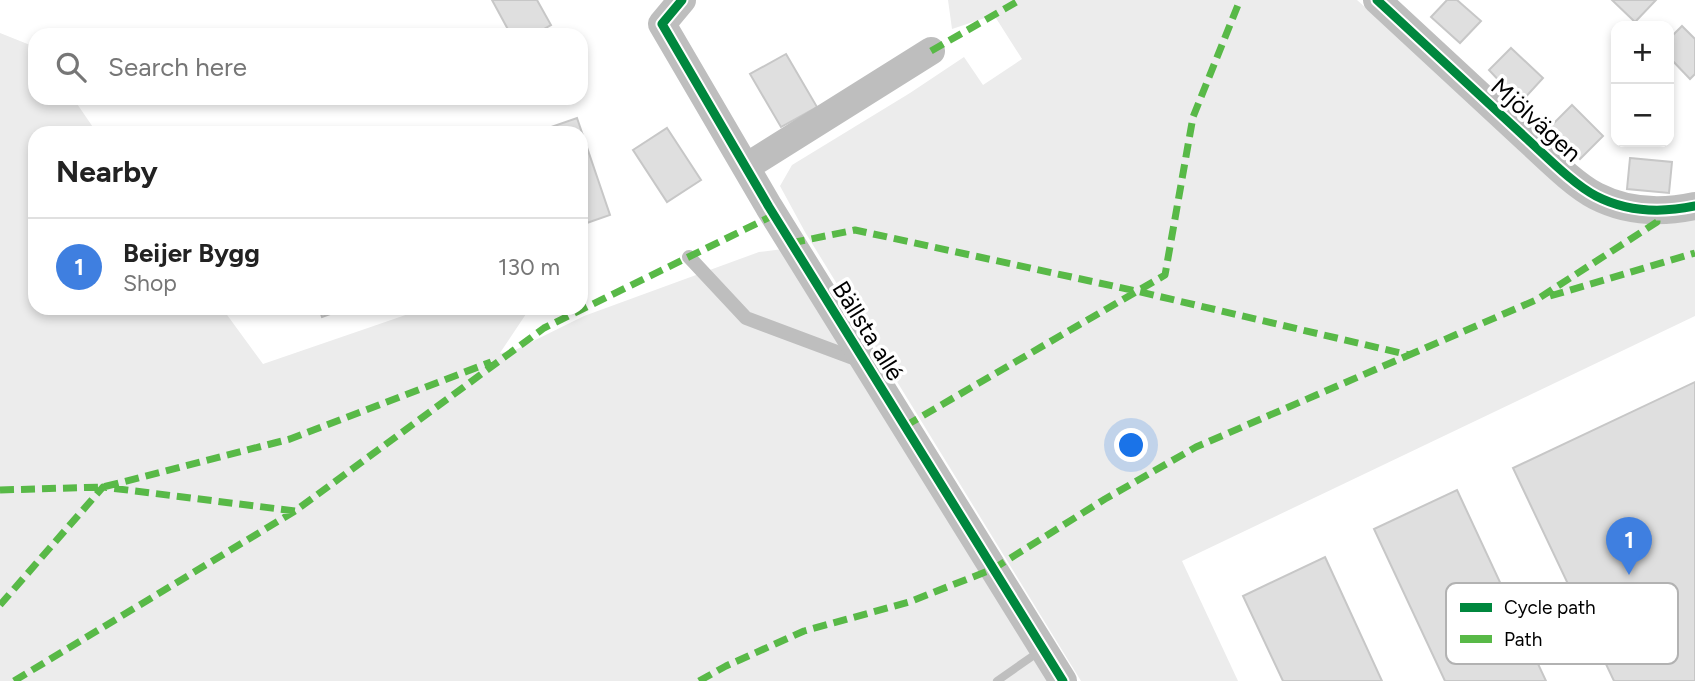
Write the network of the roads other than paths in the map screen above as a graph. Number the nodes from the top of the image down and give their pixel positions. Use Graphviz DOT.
graph roads {
  1 [pos="682,0"];
  2 [pos="1377,0"];
  3 [pos="931,51"];
  4 [pos="746,167"];
  5 [pos="1695,206"];
  6 [pos="689,257"];
  7 [pos="866,363"];
  8 [pos="1063,681"];
  1 -- 4 [label="street, Bällsta allé"];
  2 -- 5 [label="street, Mjölvägen"];
  3 -- 4 [label="street"];
  4 -- 7 [label="street, Bällsta allé"];
  6 -- 7 [label="lane"];
  7 -- 8 [label="street, Bällsta allé"];
}
